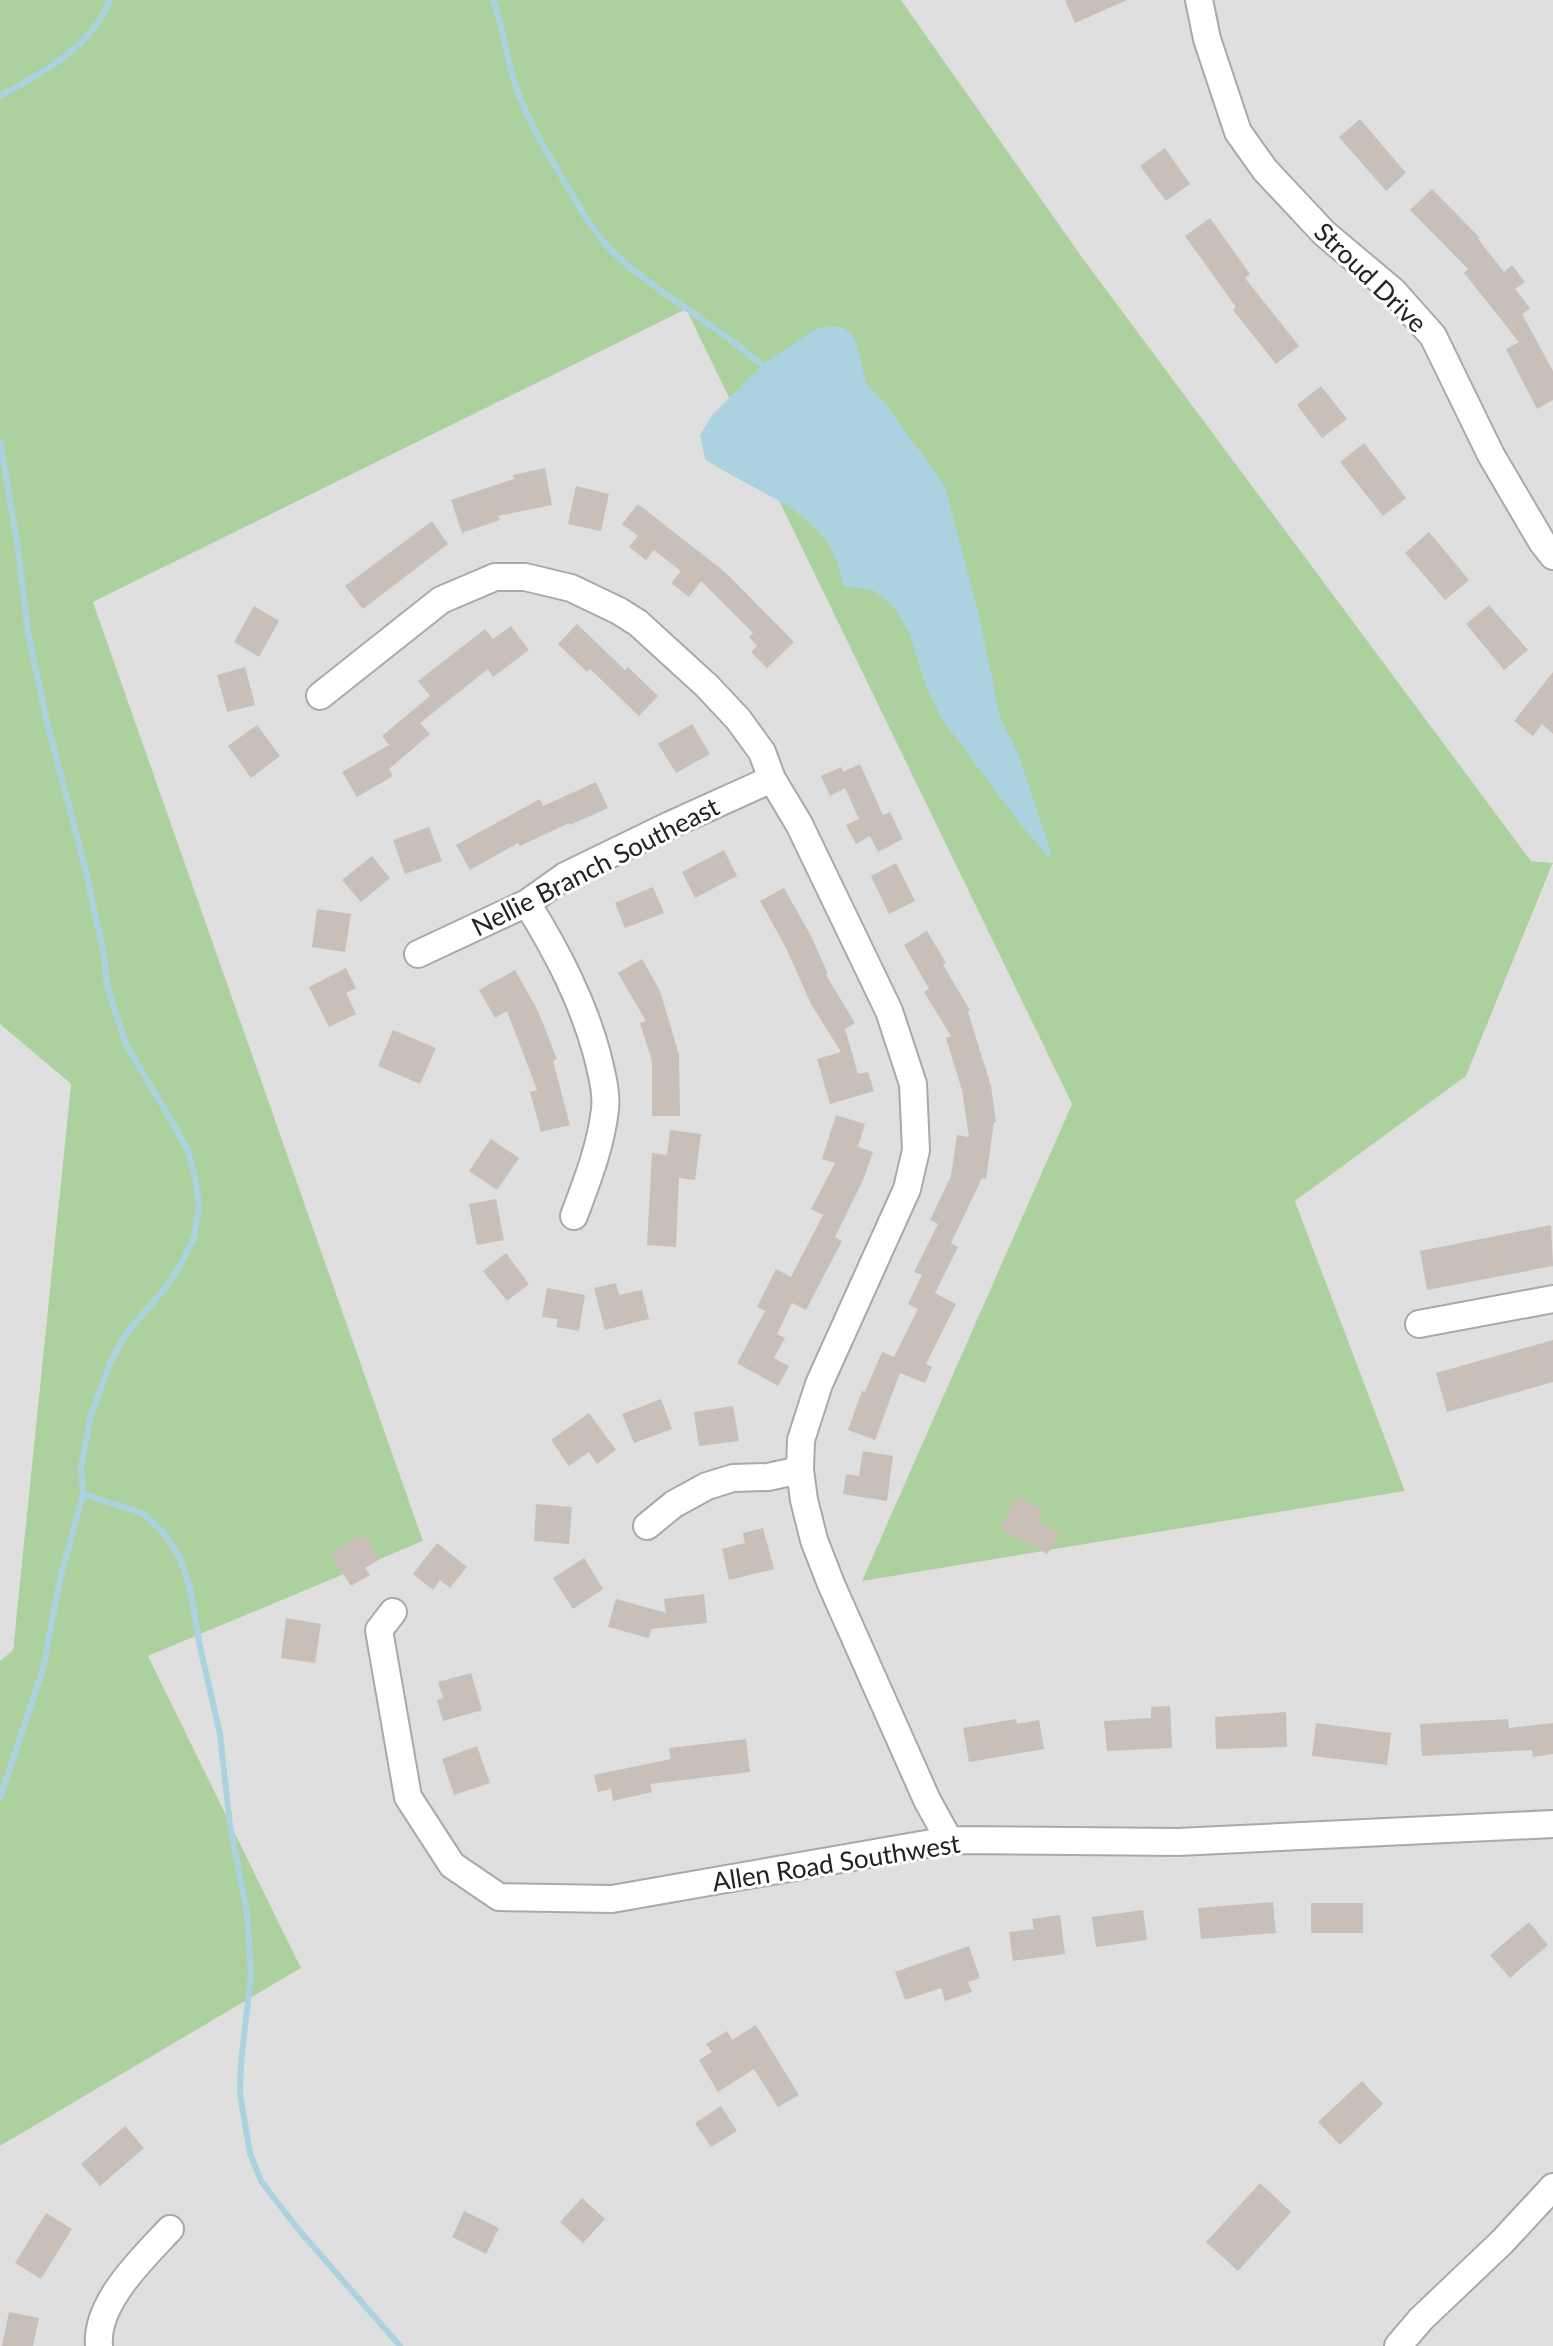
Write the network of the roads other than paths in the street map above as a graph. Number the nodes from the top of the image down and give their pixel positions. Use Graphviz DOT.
graph roads {
  1 [pos="1199,0"];
  2 [pos="1553,556"];
  3 [pos="320,696"];
  4 [pos="772,779"];
  5 [pos="527,903"];
  6 [pos="418,954"];
  7 [pos="574,1216"];
  8 [pos="1553,1299"];
  9 [pos="1419,1324"];
  10 [pos="800,1470"];
  11 [pos="647,1526"];
  12 [pos="393,1612"];
  13 [pos="1553,1824"];
  14 [pos="949,1840"];
  15 [pos="1553,2187"];
  16 [pos="170,2229"];
  17 [pos="99,2346"];
  18 [pos="1398,2346"];
  1 -- 2 [label="street, Stroud Drive"];
  3 -- 4 [label="street"];
  4 -- 5 [label="street, Nellie Branch Southeast"];
  4 -- 10 [label="street"];
  5 -- 6 [label="street, Nellie Branch Southeast"];
  5 -- 7 [label="street"];
  8 -- 9 [label="street"];
  10 -- 11 [label="street"];
  10 -- 14 [label="street"];
  12 -- 14 [label="street, Allen Road Southwest"];
  13 -- 14 [label="street, Allen Road Southwest"];
  15 -- 18 [label="street"];
  16 -- 17 [label="street"];
}
